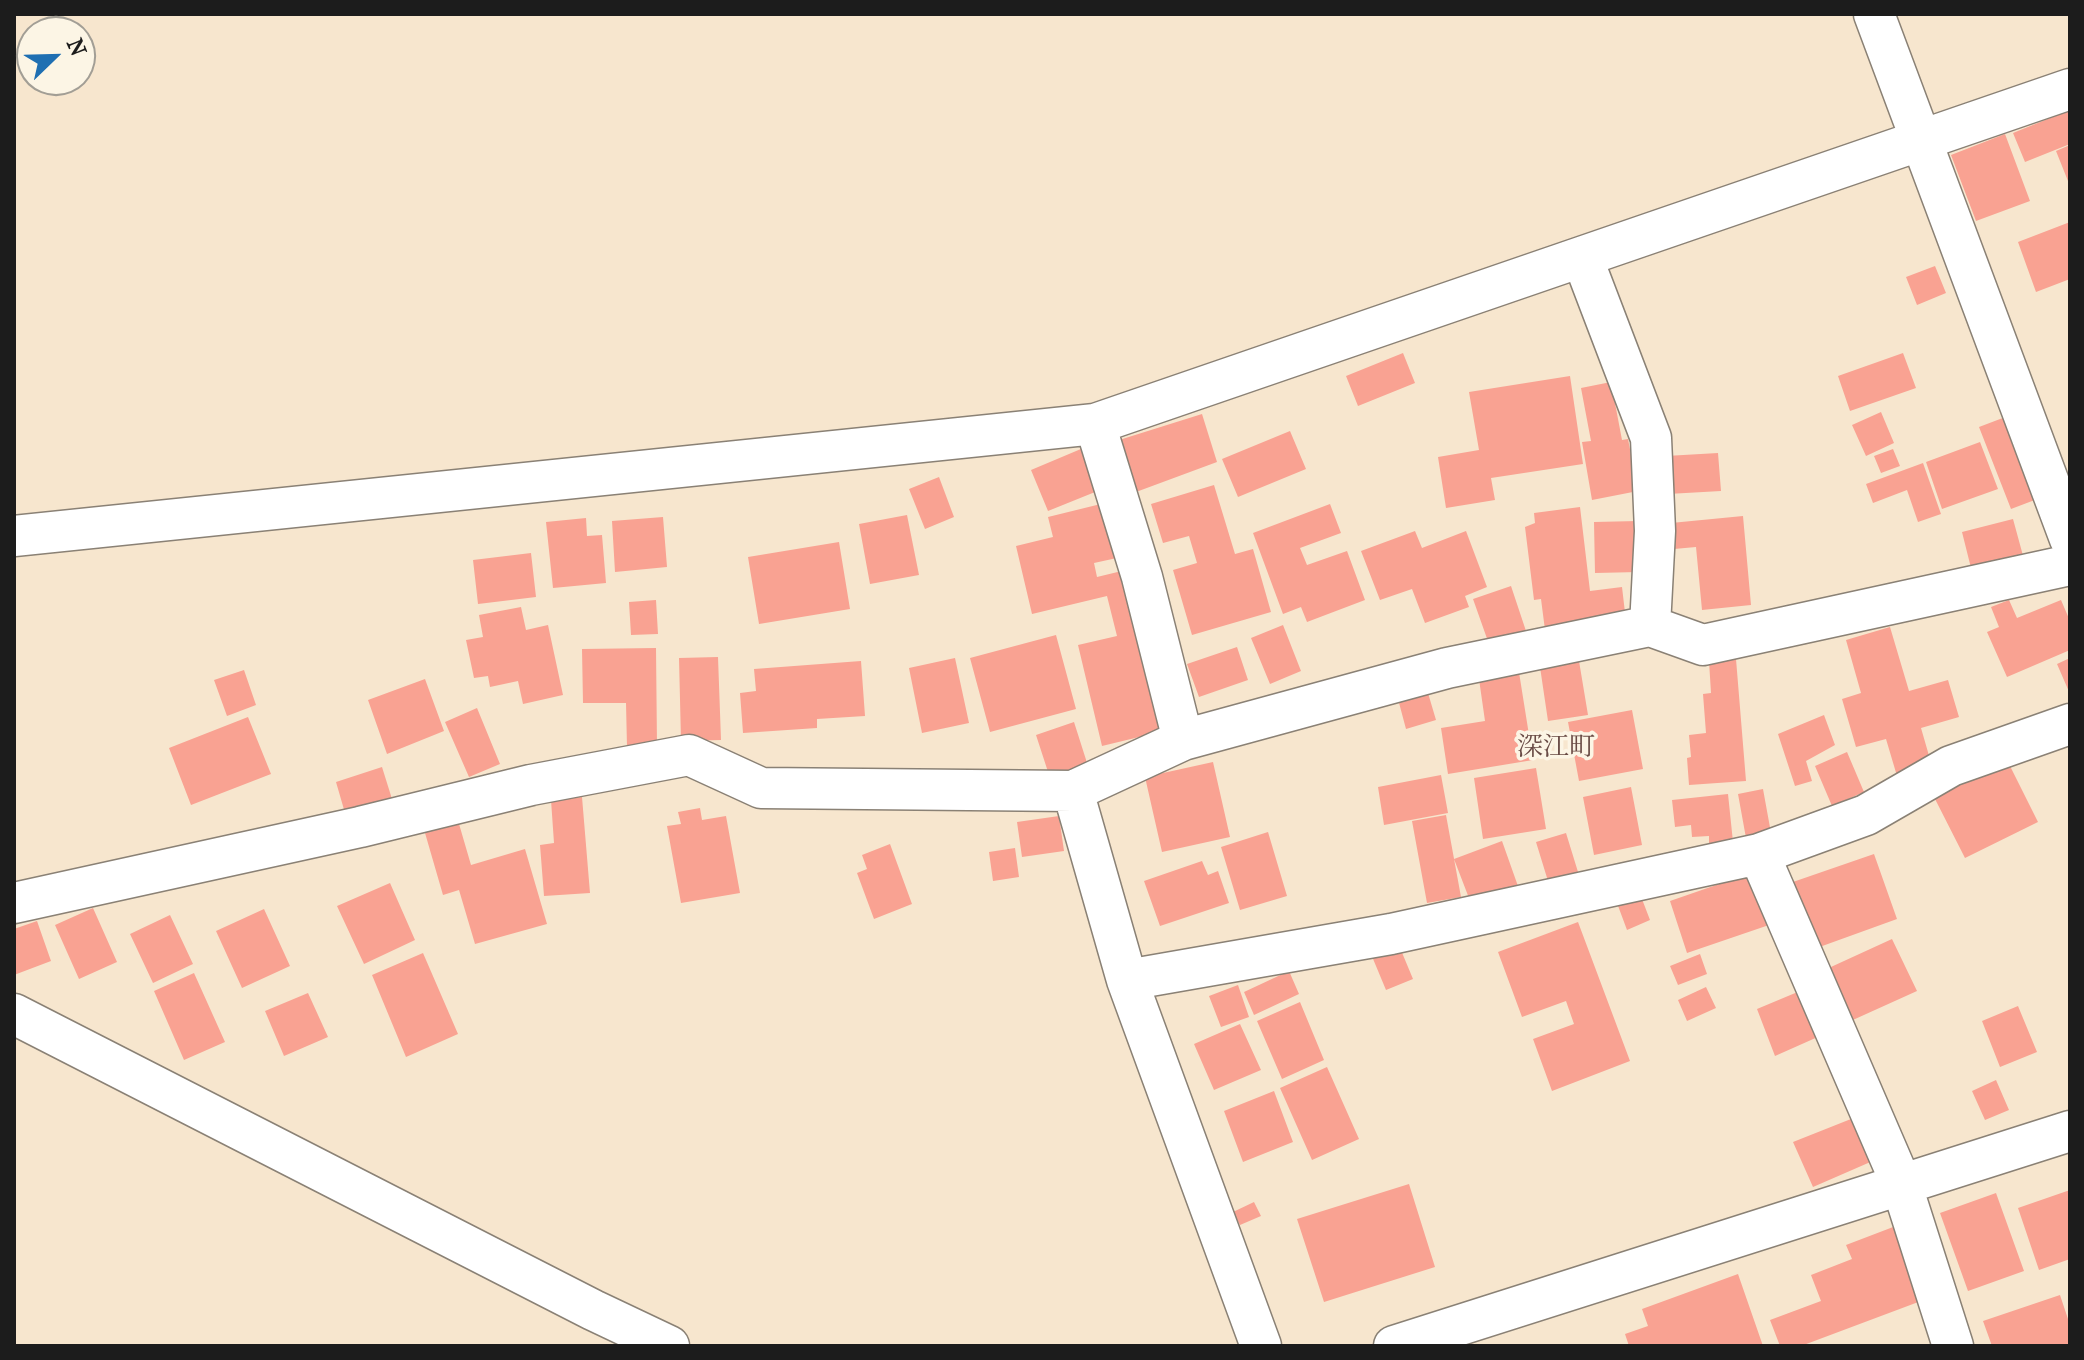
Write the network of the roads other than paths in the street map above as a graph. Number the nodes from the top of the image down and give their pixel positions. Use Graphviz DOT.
graph roads {
  1 [pos="1874,14"];
  2 [pos="2070,89"];
  3 [pos="1920,141"];
  4 [pos="1582,257"];
  5 [pos="1095,424"];
  6 [pos="14,536"];
  7 [pos="2070,539"];
  8 [pos="2070,565"];
  9 [pos="1650,626"];
  10 [pos="2070,724"];
  11 [pos="1183,740"];
  12 [pos="1073,791"];
  13 [pos="1759,854"];
  14 [pos="14,903"];
  15 [pos="1127,980"];
  16 [pos="14,1014"];
  17 [pos="2070,1131"];
  18 [pos="1901,1183"];
  19 [pos="669,1346"];
  20 [pos="1261,1346"];
  21 [pos="1394,1346"];
  22 [pos="1953,1346"];
  1 -- 3 [label="street"];
  2 -- 3 [label="street"];
  3 -- 4 [label="street"];
  3 -- 7 [label="street"];
  4 -- 5 [label="street"];
  4 -- 9 [label="street"];
  5 -- 6 [label="street"];
  5 -- 11 [label="street"];
  8 -- 9 [label="street"];
  9 -- 11 [label="street"];
  10 -- 13 [label="street"];
  11 -- 12 [label="street"];
  12 -- 14 [label="street"];
  12 -- 15 [label="street"];
  13 -- 15 [label="street"];
  13 -- 18 [label="street"];
  15 -- 20 [label="street"];
  16 -- 19 [label="street"];
  17 -- 18 [label="street"];
  18 -- 21 [label="street"];
  18 -- 22 [label="street"];
}
